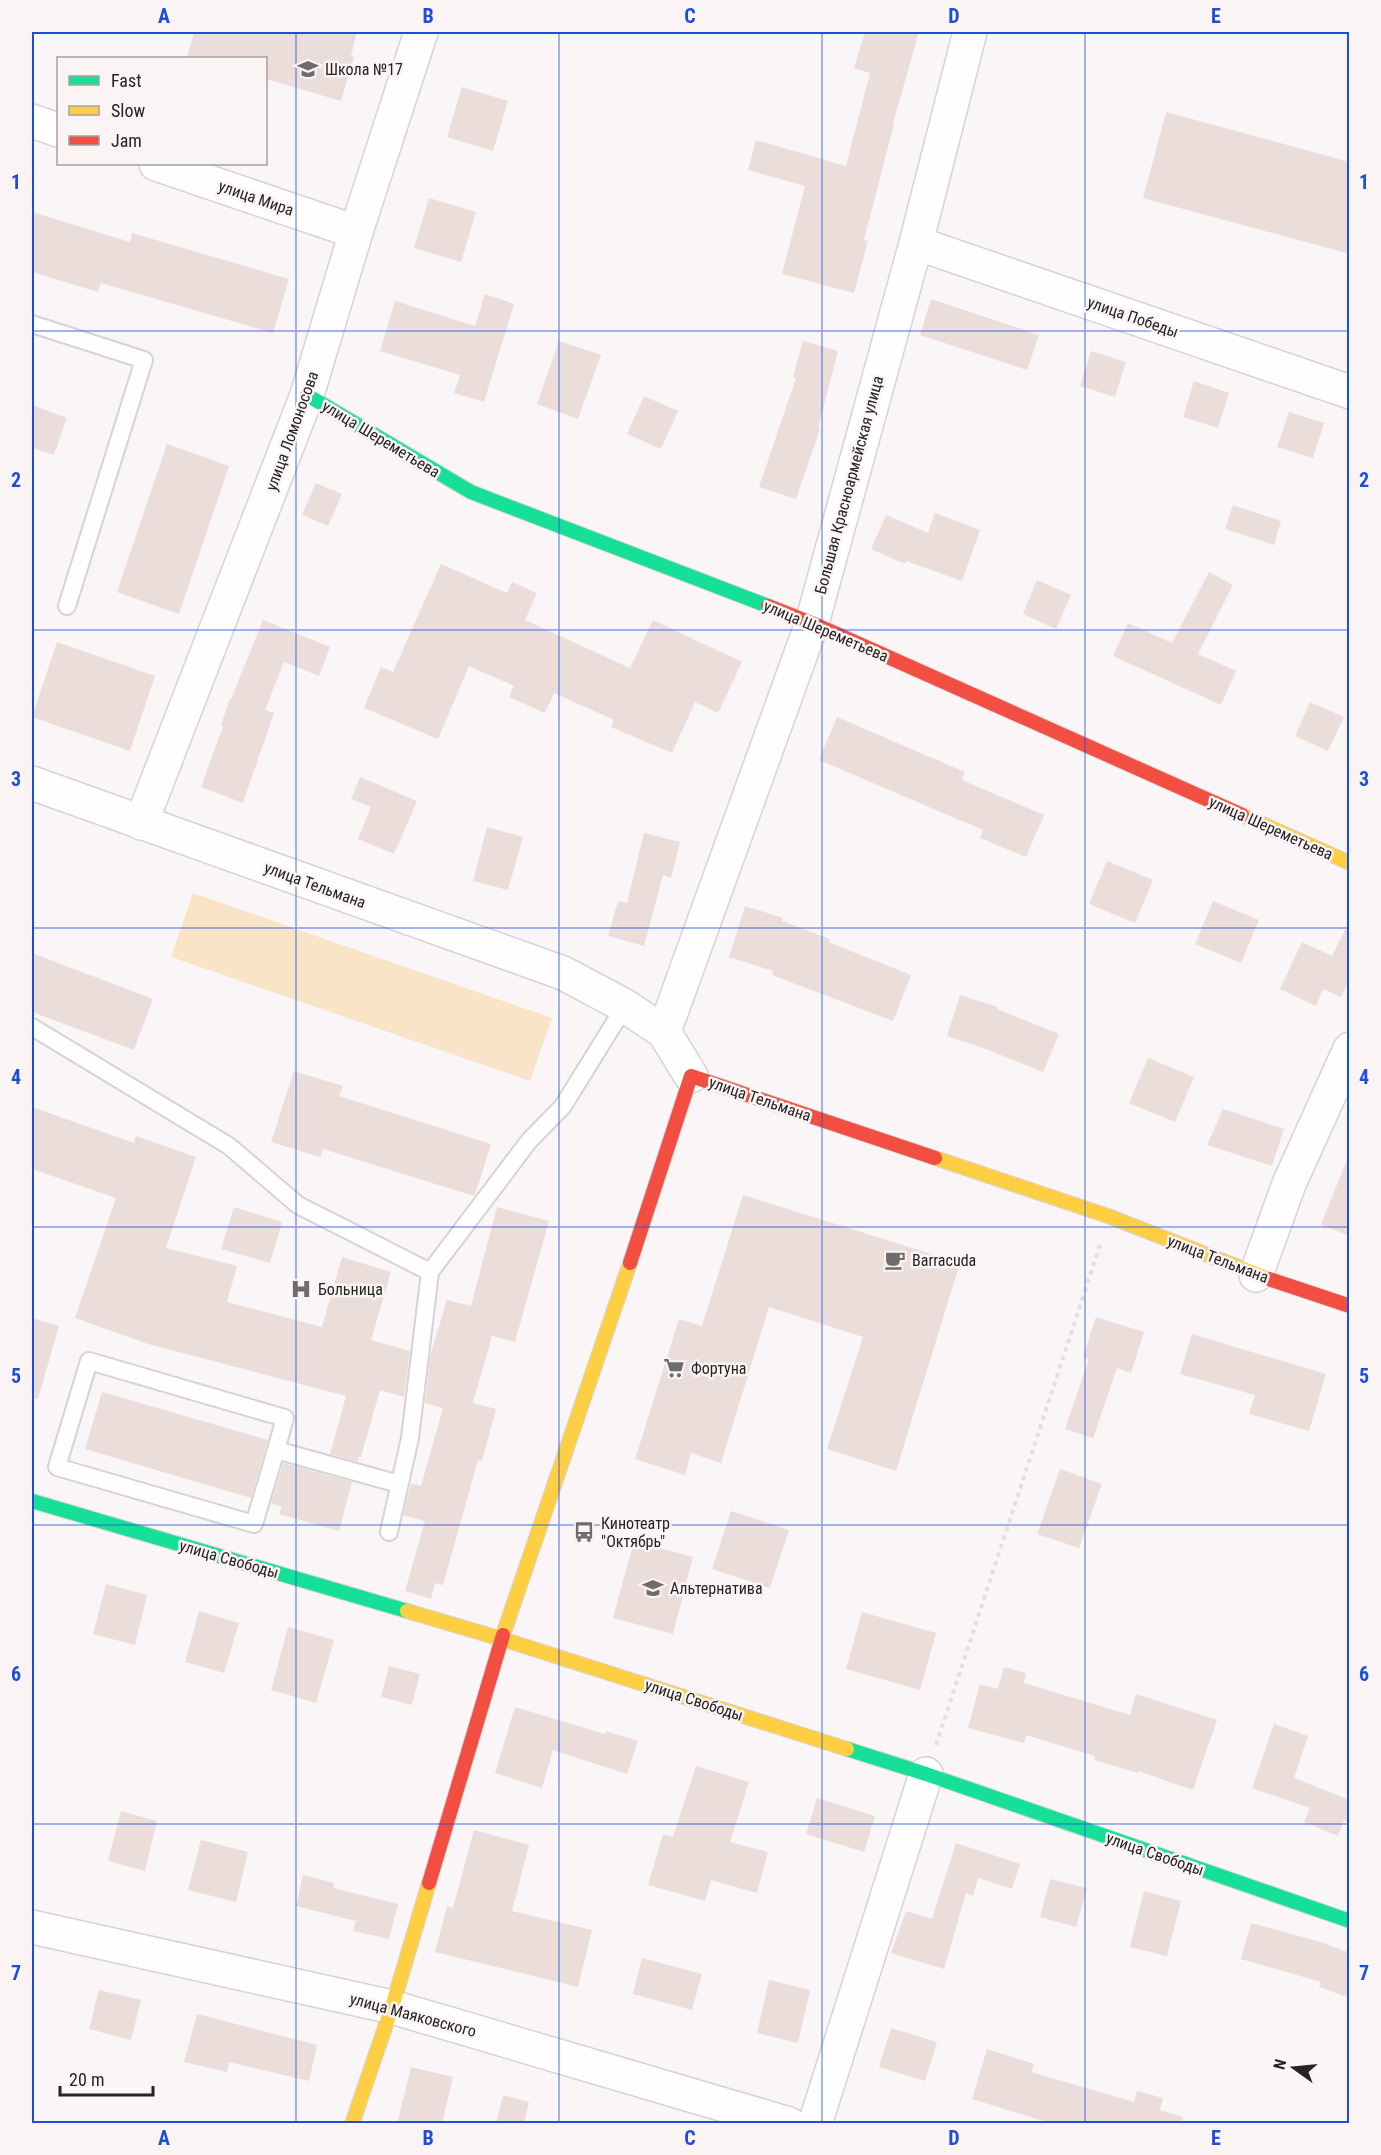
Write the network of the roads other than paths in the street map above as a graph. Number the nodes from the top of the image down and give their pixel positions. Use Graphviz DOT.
graph roads {
  1 [pos="421,32"];
  2 [pos="970,32"];
  3 [pos="32,121"];
  4 [pos="57,130"];
  5 [pos="159,165"];
  6 [pos="356,232"];
  7 [pos="916,243"];
  8 [pos="32,324"];
  9 [pos="1350,392"];
  10 [pos="307,395"];
  11 [pos="67,606"];
  12 [pos="812,623"];
  13 [pos="32,783"];
  14 [pos="141,823"];
  15 [pos="1350,863"];
  16 [pos="624,1006"];
  17 [pos="32,1027"];
  18 [pos="664,1032"];
  19 [pos="1350,1049"];
  20 [pos="691,1076"];
  21 [pos="430,1272"];
  22 [pos="1256,1275"];
  23 [pos="1350,1306"];
  24 [pos="276,1450"];
  25 [pos="399,1484"];
  26 [pos="32,1501"];
  27 [pos="389,1532"];
  28 [pos="502,1639"];
  29 [pos="926,1774"];
  30 [pos="1350,1921"];
  31 [pos="32,1927"];
  32 [pos="392,2007"];
  33 [pos="352,2124"];
  34 [pos="789,2124"];
  35 [pos="814,2124"];
  1 -- 6 [label="street, улица Ломоносова"];
  2 -- 7 [label="street, Большая Красноармейская улица"];
  3 -- 4 [label="street"];
  5 -- 6 [label="street, улица Мира"];
  6 -- 10 [label="street, улица Ломоносова"];
  7 -- 9 [label="street, улица Победы"];
  7 -- 12 [label="street, Большая Красноармейская улица"];
  8 -- 11 [label="lane"];
  10 -- 12 [label="street, улица Шереметьева"];
  10 -- 14 [label="street, улица Ломоносова"];
  12 -- 15 [label="street, улица Шереметьева"];
  12 -- 18 [label="street, Большая Красноармейская улица"];
  13 -- 14 [label="street, улица Тельмана"];
  14 -- 16 [label="street, улица Тельмана"];
  16 -- 18 [label="street, улица Тельмана"];
  16 -- 21 [label="lane"];
  17 -- 21 [label="lane"];
  18 -- 20 [label="street, улица Тельмана"];
  19 -- 22 [label="street"];
  20 -- 22 [label="street, улица Тельмана"];
  20 -- 28 [label="street"];
  21 -- 25 [label="lane"];
  22 -- 23 [label="street, улица Тельмана"];
  24 -- 24 [label="lane"];
  24 -- 25 [label="lane"];
  25 -- 27 [label="lane"];
  26 -- 28 [label="street, улица Свободы"];
  28 -- 29 [label="street, улица Свободы"];
  28 -- 32 [label="street"];
  29 -- 30 [label="street, улица Свободы"];
  29 -- 35 [label="street"];
  31 -- 32 [label="street, улица Маяковского"];
  32 -- 33 [label="street"];
  32 -- 34 [label="street, улица Маяковского"];
}
